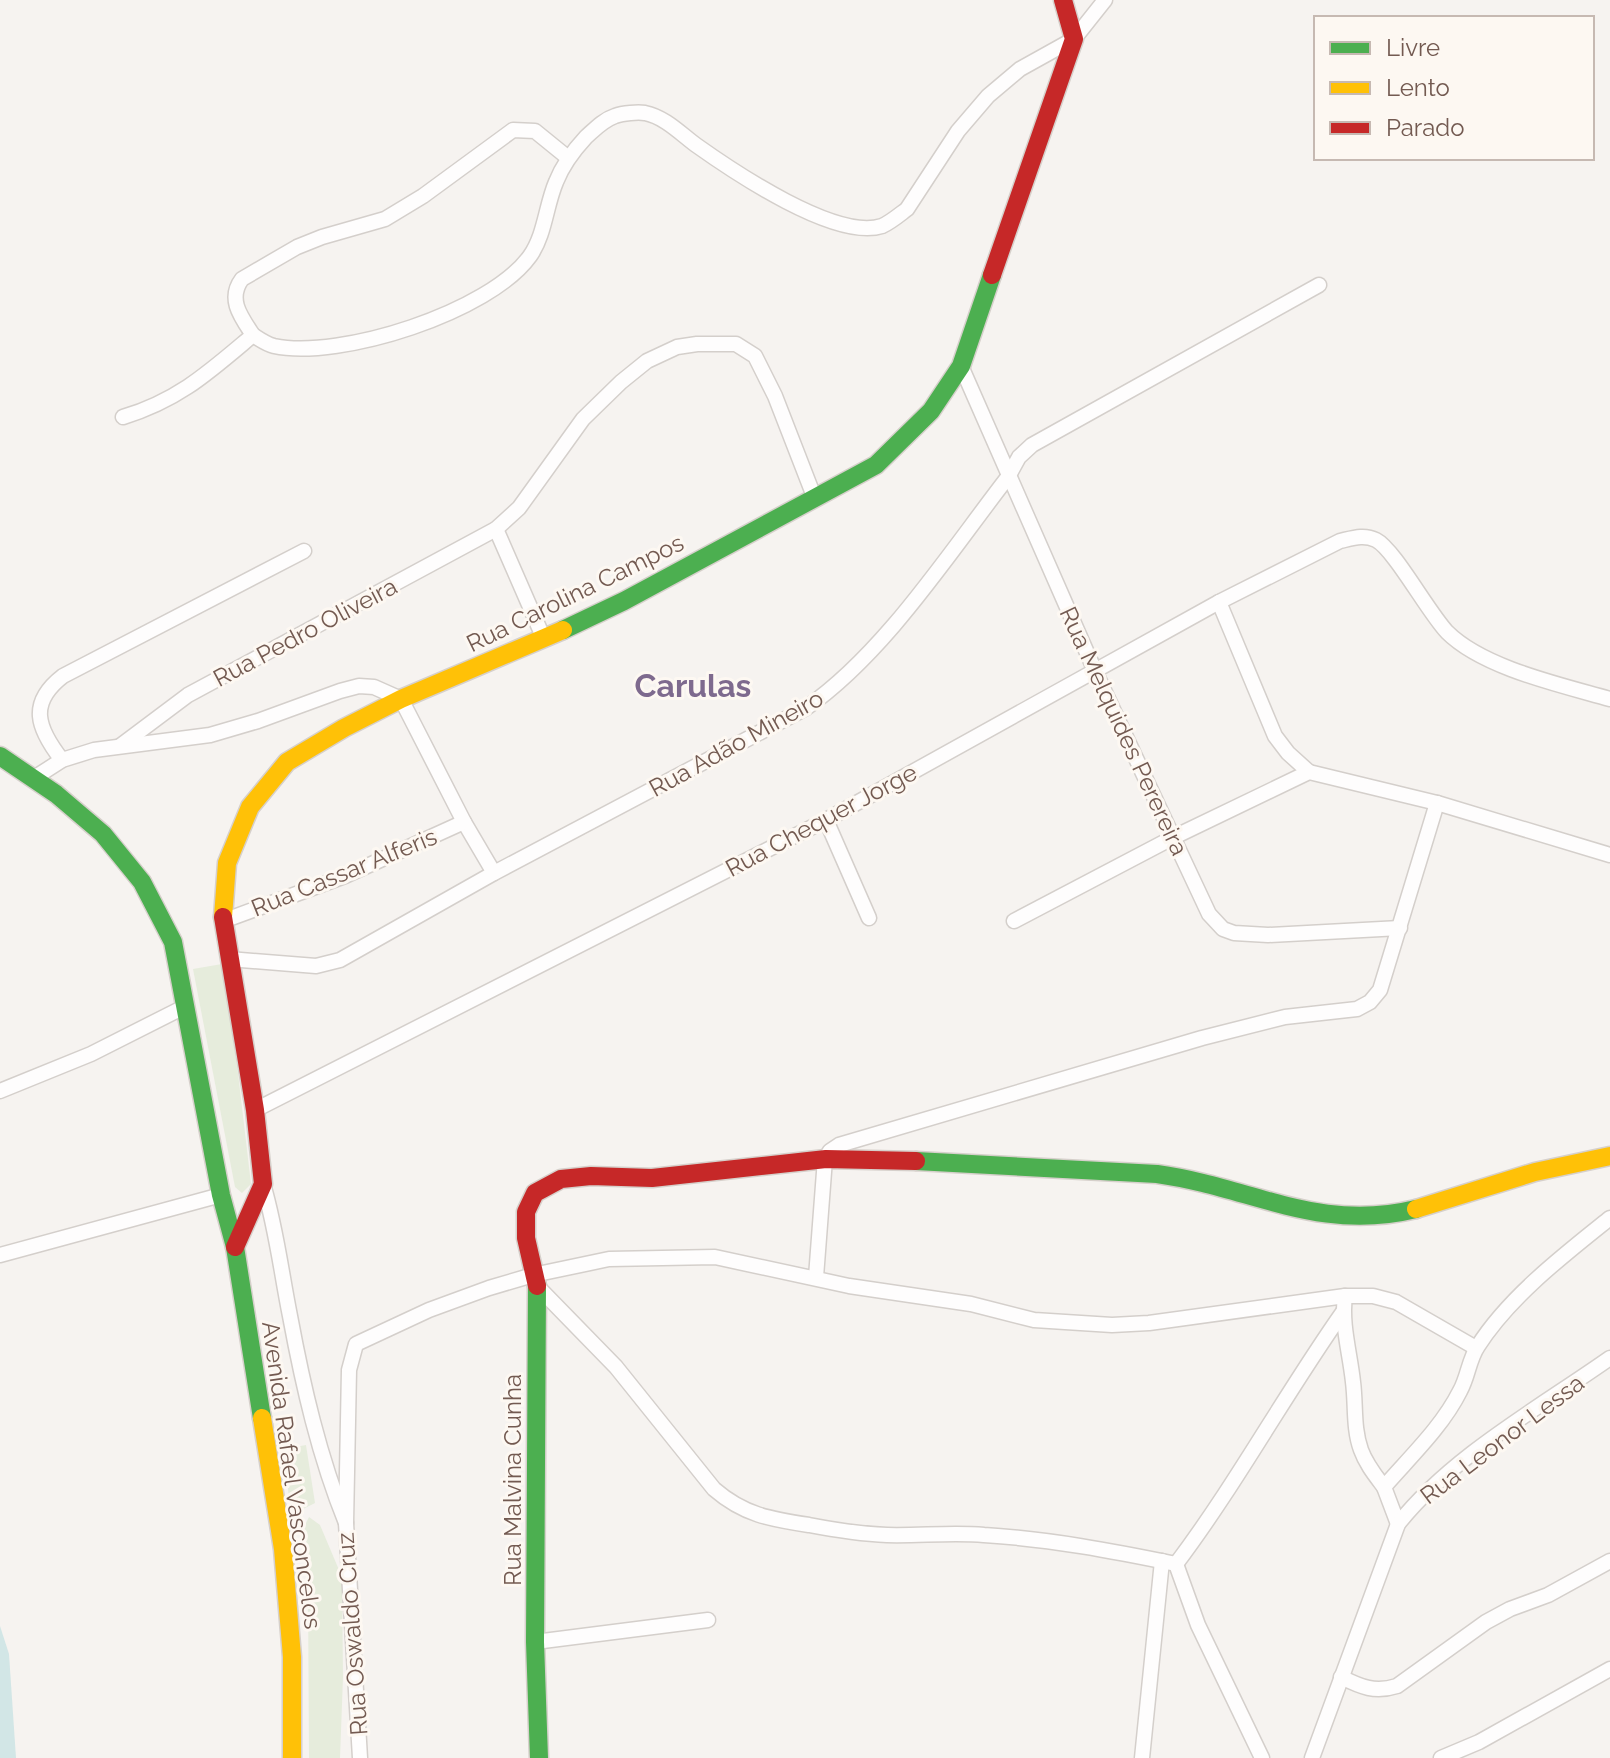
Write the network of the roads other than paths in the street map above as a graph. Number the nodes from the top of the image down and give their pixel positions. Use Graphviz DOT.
graph roads {
  1 [pos="1063,0"];
  2 [pos="1105,0"];
  3 [pos="1074,39"];
  4 [pos="567,157"];
  5 [pos="1319,285"];
  6 [pos="253,335"];
  7 [pos="961,366"];
  8 [pos="123,417"];
  9 [pos="1008,477"];
  10 [pos="815,499"];
  11 [pos="496,529"];
  12 [pos="304,551"];
  13 [pos="1219,602"];
  14 [pos="544,639"];
  15 [pos="1095,671"];
  16 [pos="401,699"];
  17 [pos="1610,699"];
  18 [pos="120,746"];
  19 [pos="0,756"];
  20 [pos="62,760"];
  21 [pos="1309,772"];
  22 [pos="34,778"];
  23 [pos="1437,803"];
  24 [pos="826,820"];
  25 [pos="464,822"];
  26 [pos="1174,837"];
  27 [pos="1610,855"];
  28 [pos="494,873"];
  29 [pos="869,918"];
  30 [pos="223,921"];
  31 [pos="1014,921"];
  32 [pos="1400,928"];
  33 [pos="229,959"];
  34 [pos="186,1006"];
  35 [pos="0,1091"];
  36 [pos="255,1110"];
  37 [pos="1610,1156"];
  38 [pos="825,1159"];
  39 [pos="263,1184"];
  40 [pos="221,1195"];
  41 [pos="1610,1218"];
  42 [pos="235,1247"];
  43 [pos="0,1255"];
  44 [pos="816,1277"];
  45 [pos="535,1280"];
  46 [pos="1345,1296"];
  47 [pos="1343,1312"];
  48 [pos="1476,1348"];
  49 [pos="1610,1358"];
  50 [pos="1384,1487"];
  51 [pos="346,1523"];
  52 [pos="1398,1524"];
  53 [pos="1610,1561"];
  54 [pos="1169,1563"];
  55 [pos="708,1620"];
  56 [pos="535,1642"];
  57 [pos="1610,1669"];
  58 [pos="1341,1677"];
  59 [pos="292,1758"];
  60 [pos="360,1758"];
  61 [pos="539,1758"];
  62 [pos="1142,1758"];
  63 [pos="1262,1758"];
  64 [pos="1312,1758"];
  65 [pos="1441,1758"];
  1 -- 3 [label="street"];
  2 -- 3 [label="street"];
  3 -- 4 [label="street"];
  3 -- 7 [label="street, Rua Carolina Campos"];
  4 -- 6 [label="street"];
  4 -- 6 [label="street"];
  5 -- 9 [label="street, Rua Adão Mineiro"];
  6 -- 8 [label="street"];
  7 -- 9 [label="street, Rua Melquides Perereira"];
  7 -- 10 [label="street, Rua Carolina Campos"];
  9 -- 15 [label="street, Rua Melquides Perereira"];
  9 -- 28 [label="street, Rua Adão Mineiro"];
  10 -- 11 [label="street, Rua Pedro Oliveira"];
  10 -- 14 [label="street, Rua Carolina Campos"];
  11 -- 14 [label="street"];
  11 -- 18 [label="street, Rua Pedro Oliveira"];
  12 -- 20 [label="street"];
  13 -- 15 [label="street, Rua Chequer Jorge"];
  13 -- 17 [label="street, Rua Chequer Jorge"];
  13 -- 21 [label="street"];
  14 -- 16 [label="street, Rua Carolina Campos"];
  15 -- 24 [label="street, Rua Chequer Jorge"];
  15 -- 26 [label="street, Rua Melquides Perereira"];
  16 -- 18 [label="street"];
  16 -- 25 [label="street"];
  16 -- 30 [label="street, Rua Carolina Campos"];
  18 -- 20 [label="street"];
  19 -- 22 [label="street, Avenida Rafael Vasconcelos"];
  20 -- 22 [label="street"];
  21 -- 23 [label="street"];
  21 -- 26 [label="street"];
  22 -- 34 [label="street, Avenida Rafael Vasconcelos"];
  23 -- 27 [label="street"];
  23 -- 32 [label="street"];
  24 -- 29 [label="street"];
  24 -- 36 [label="street, Rua Chequer Jorge"];
  25 -- 28 [label="street"];
  25 -- 30 [label="street, Rua Cassar Alferis"];
  26 -- 31 [label="street"];
  26 -- 32 [label="street, Rua Melquides Perereira"];
  28 -- 33 [label="street, Rua Adão Mineiro"];
  30 -- 33 [label="street, Rua Carolina Campos"];
  32 -- 38 [label="street"];
  33 -- 36 [label="street, Rua Carolina Campos"];
  34 -- 35 [label="street"];
  34 -- 40 [label="street, Avenida Rafael Vasconcelos"];
  36 -- 39 [label="street, Rua Carolina Campos"];
  37 -- 38 [label="street"];
  38 -- 44 [label="street"];
  38 -- 45 [label="street, Rua Malvina Cunha"];
  39 -- 42 [label="street"];
  39 -- 51 [label="street, Rua Oswaldo Cruz"];
  40 -- 42 [label="street, Avenida Rafael Vasconcelos"];
  40 -- 43 [label="street"];
  41 -- 48 [label="street"];
  42 -- 59 [label="street, Avenida Rafael Vasconcelos"];
  44 -- 45 [label="street"];
  44 -- 46 [label="street"];
  45 -- 51 [label="street"];
  45 -- 54 [label="street"];
  45 -- 56 [label="street, Rua Malvina Cunha"];
  46 -- 47 [label="street"];
  46 -- 48 [label="street"];
  47 -- 50 [label="street"];
  47 -- 54 [label="street"];
  48 -- 50 [label="street"];
  49 -- 52 [label="street, Rua Leonor Lessa"];
  50 -- 52 [label="street"];
  51 -- 60 [label="street, Rua Oswaldo Cruz"];
  52 -- 58 [label="street"];
  53 -- 58 [label="street"];
  54 -- 62 [label="street"];
  54 -- 63 [label="street"];
  55 -- 56 [label="street"];
  56 -- 61 [label="street, Rua Malvina Cunha"];
  57 -- 65 [label="street"];
  58 -- 64 [label="street"];
}
